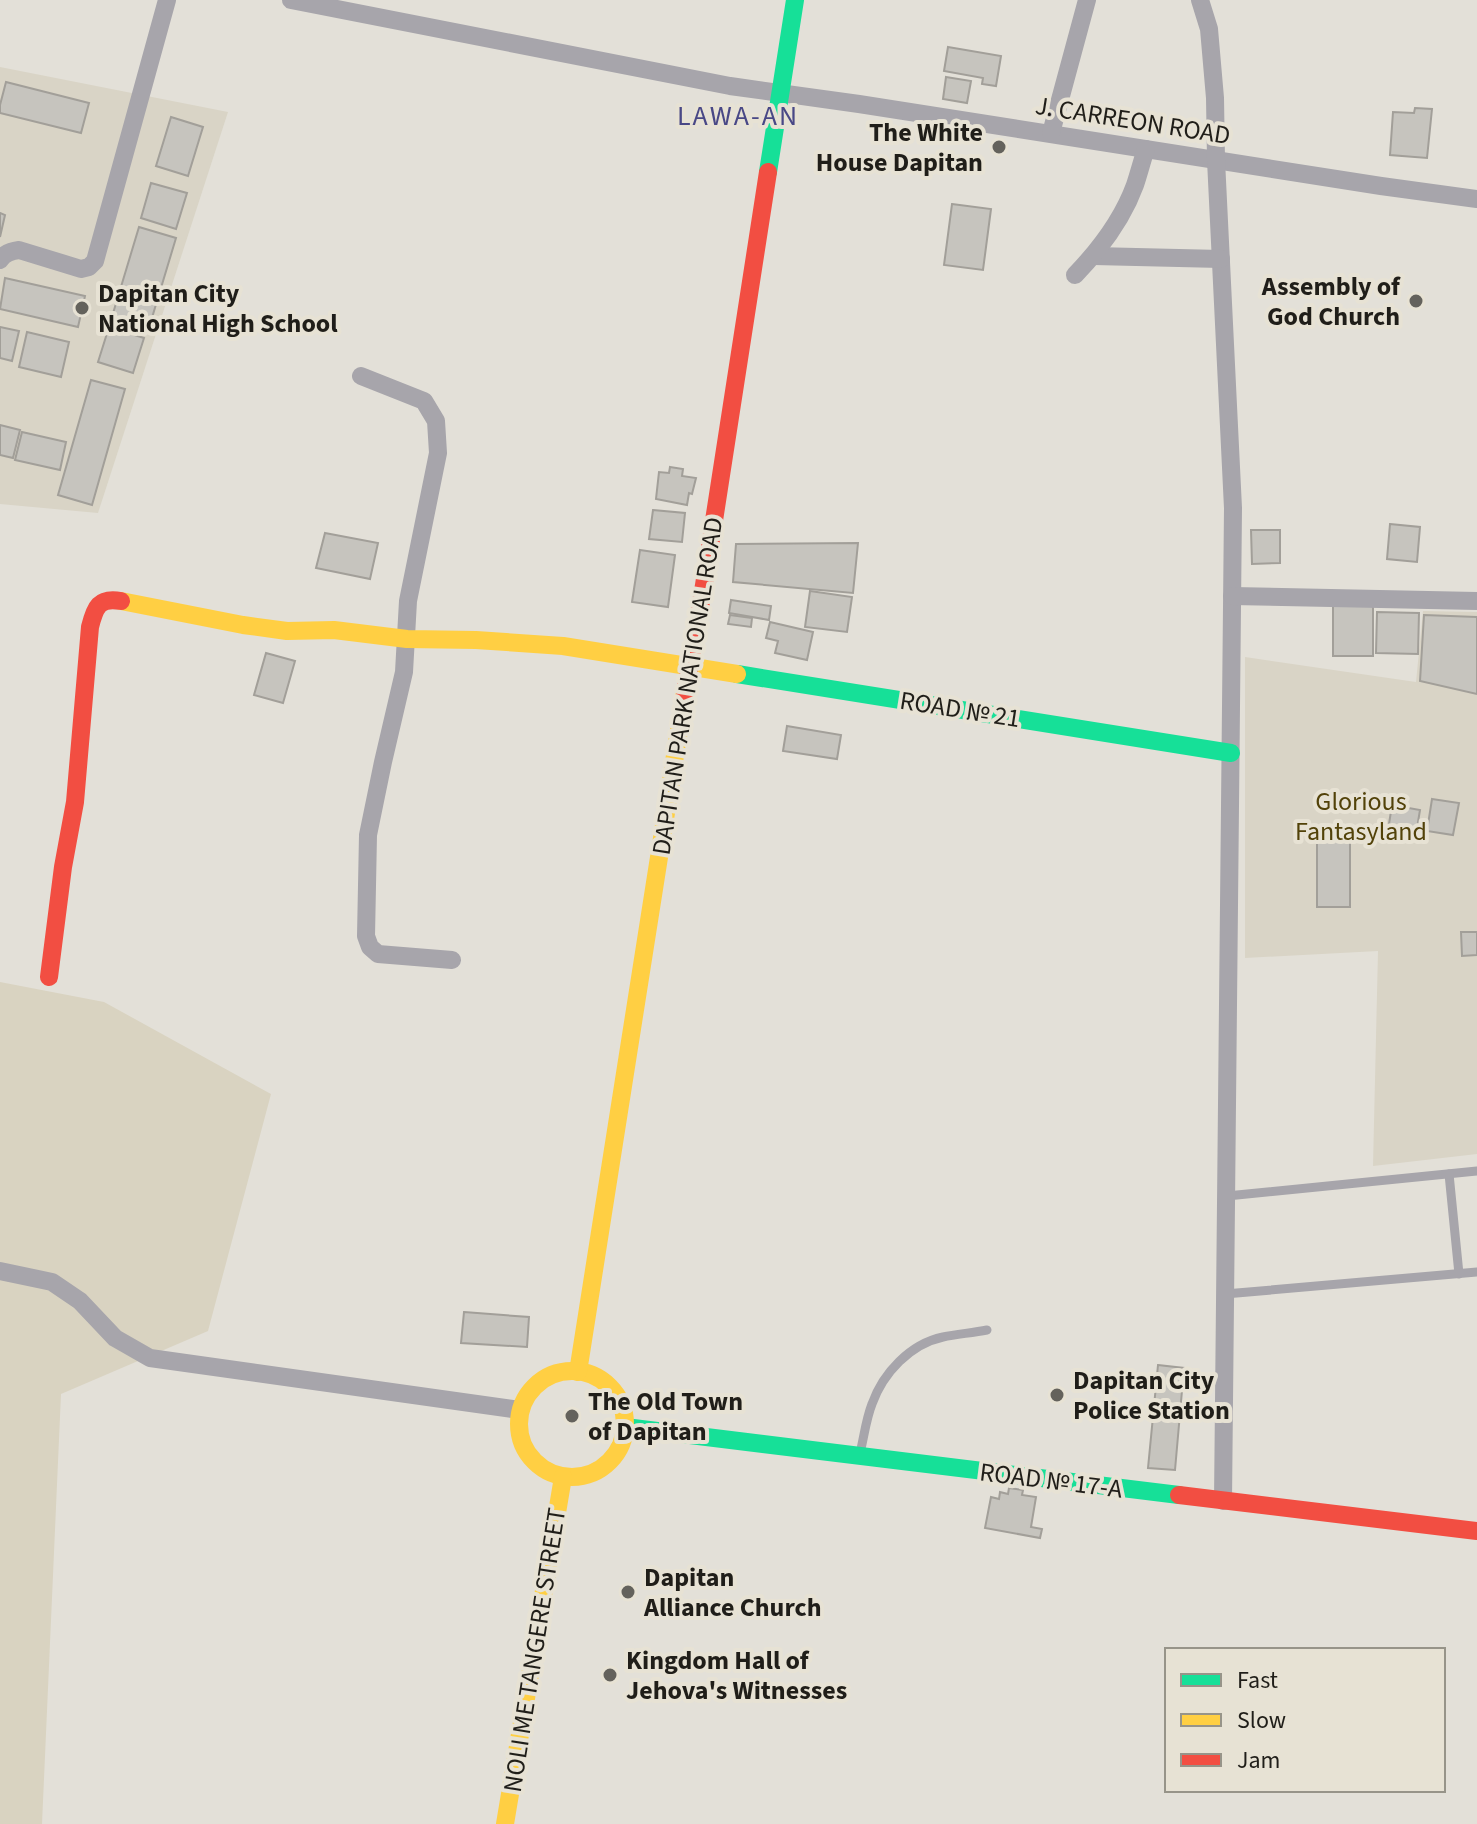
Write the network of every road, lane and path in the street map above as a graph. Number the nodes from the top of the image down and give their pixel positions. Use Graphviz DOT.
graph roads {
  1 [pos="167,0"];
  2 [pos="291,0"];
  3 [pos="795,0"];
  4 [pos="1087,0"];
  5 [pos="1200,0"];
  6 [pos="780,93"];
  7 [pos="1051,133"];
  8 [pos="1146,149"];
  9 [pos="1216,160"];
  10 [pos="1477,199"];
  11 [pos="1094,256"];
  12 [pos="1221,259"];
  13 [pos="0,260"];
  14 [pos="1075,275"];
  15 [pos="361,376"];
  16 [pos="1232,596"];
  17 [pos="1477,601"];
  18 [pos="407,639"];
  19 [pos="689,665"];
  20 [pos="1231,753"];
  21 [pos="452,960"];
  22 [pos="49,977"];
  23 [pos="1477,1171"];
  24 [pos="1449,1174"];
  25 [pos="1227,1196"];
  26 [pos="0,1271"];
  27 [pos="1477,1272"];
  28 [pos="1459,1274"];
  29 [pos="1225,1294"];
  30 [pos="987,1330"];
  31 [pos="578,1372"];
  32 [pos="520,1410"];
  33 [pos="625,1427"];
  34 [pos="859,1456"];
  35 [pos="563,1477"];
  36 [pos="1223,1501"];
  37 [pos="1477,1531"];
  38 [pos="505,1824"];
  1 -- 13 [label="street"];
  2 -- 6 [label="street, J. CARREON ROAD"];
  3 -- 6 [label="street, DAPITAN PARK NATIONAL ROAD"];
  4 -- 7 [label="street"];
  5 -- 9 [label="street"];
  6 -- 7 [label="street, J. CARREON ROAD"];
  6 -- 19 [label="street, DAPITAN PARK NATIONAL ROAD"];
  7 -- 8 [label="street, J. CARREON ROAD"];
  8 -- 9 [label="street, J. CARREON ROAD"];
  8 -- 11 [label="street"];
  9 -- 10 [label="street, J. CARREON ROAD"];
  9 -- 12 [label="street"];
  11 -- 12 [label="street"];
  11 -- 14 [label="street"];
  12 -- 16 [label="street"];
  15 -- 18 [label="street"];
  16 -- 17 [label="street"];
  16 -- 20 [label="street"];
  18 -- 19 [label="street, ROAD № 21"];
  18 -- 21 [label="street"];
  18 -- 22 [label="street, ROAD № 21"];
  19 -- 20 [label="street, ROAD № 21"];
  19 -- 31 [label="street, DAPITAN PARK NATIONAL ROAD"];
  20 -- 25 [label="street"];
  23 -- 24 [label="lane"];
  24 -- 25 [label="lane"];
  24 -- 28 [label="lane"];
  25 -- 29 [label="street"];
  26 -- 32 [label="street"];
  27 -- 28 [label="lane"];
  28 -- 29 [label="lane"];
  29 -- 36 [label="street"];
  30 -- 34 [label="lane"];
  31 -- 32 [label="street"];
  31 -- 33 [label="street"];
  32 -- 35 [label="street"];
  33 -- 34 [label="street, ROAD № 17-A"];
  33 -- 35 [label="street"];
  34 -- 36 [label="street, ROAD № 17-A"];
  35 -- 38 [label="street, NOLI ME TANGERE STREET"];
  36 -- 37 [label="street, ROAD № 17-A"];
}
